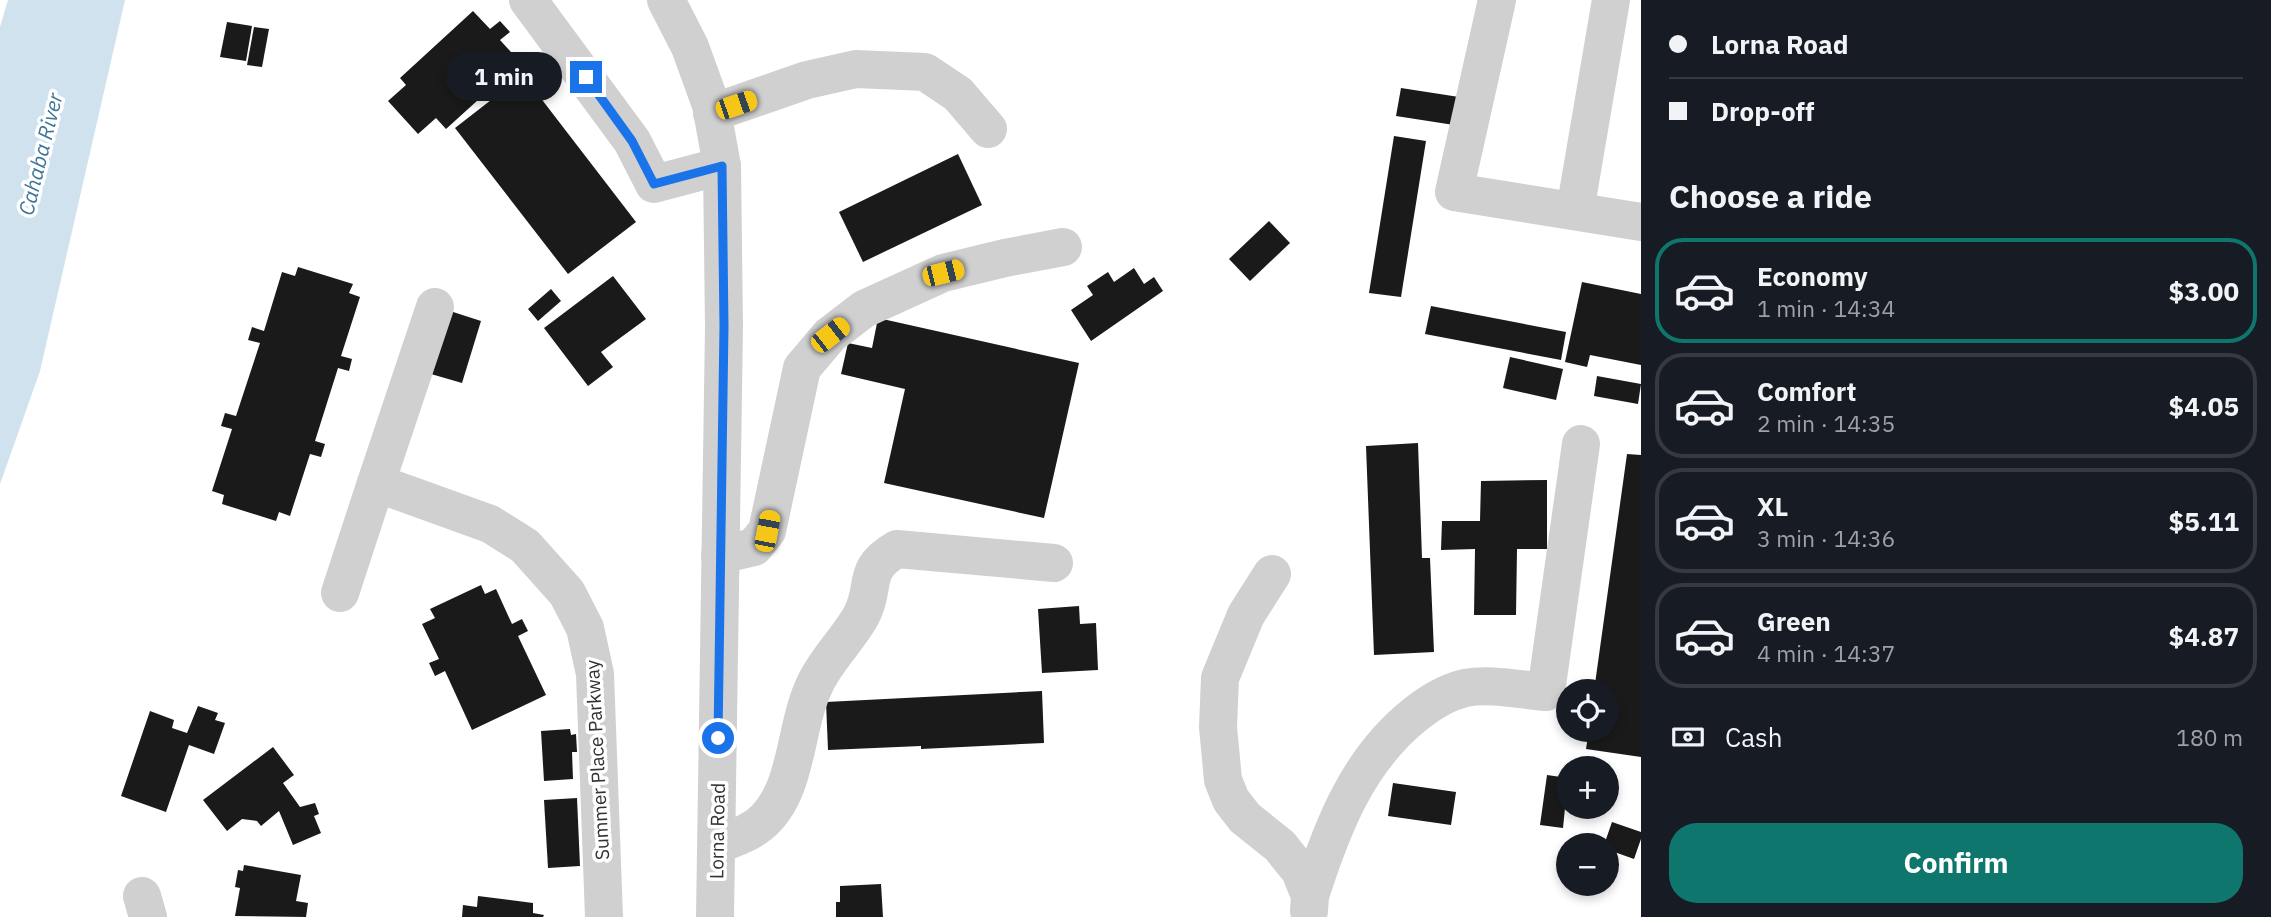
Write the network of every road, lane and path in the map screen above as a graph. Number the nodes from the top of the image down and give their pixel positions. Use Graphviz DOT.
graph roads {
  1 [pos="528,0"];
  2 [pos="666,0"];
  3 [pos="1497,0"];
  4 [pos="1611,0"];
  5 [pos="712,113"];
  6 [pos="988,129"];
  7 [pos="722,166"];
  8 [pos="1575,211"];
  9 [pos="1641,222"];
  10 [pos="1063,247"];
  11 [pos="435,307"];
  12 [pos="1581,444"];
  13 [pos="391,488"];
  14 [pos="720,555"];
  15 [pos="1054,564"];
  16 [pos="1272,574"];
  17 [pos="340,593"];
  18 [pos="717,845"];
  19 [pos="1310,907"];
  20 [pos="604,917"];
  21 [pos="715,917"];
  1 -- 7 [label="street"];
  2 -- 5 [label="street, Lorna Road"];
  3 -- 8 [label="street"];
  4 -- 8 [label="street"];
  5 -- 6 [label="street"];
  5 -- 7 [label="street, Lorna Road"];
  7 -- 14 [label="street, Lorna Road"];
  8 -- 9 [label="street"];
  10 -- 14 [label="street"];
  11 -- 13 [label="street"];
  12 -- 19 [label="street"];
  13 -- 17 [label="street"];
  13 -- 20 [label="street, Summer Place Parkway"];
  14 -- 18 [label="street, Lorna Road"];
  15 -- 18 [label="street"];
  16 -- 19 [label="street"];
  18 -- 21 [label="street, Lorna Road"];
}
